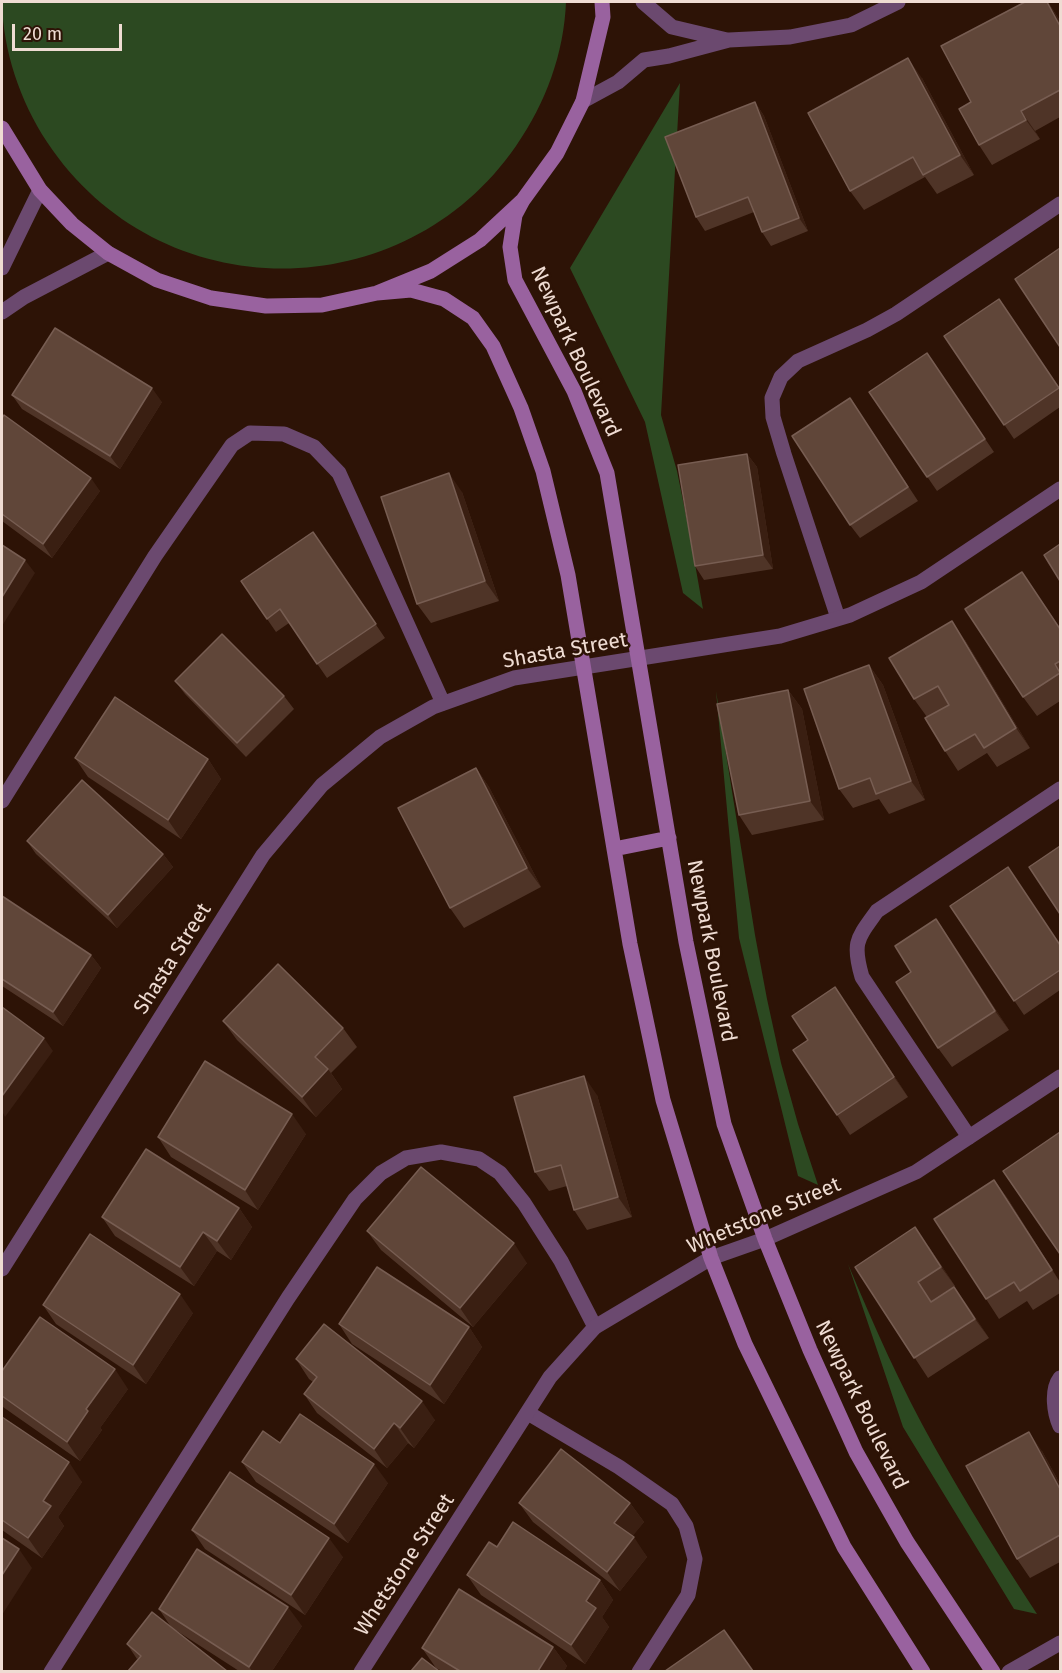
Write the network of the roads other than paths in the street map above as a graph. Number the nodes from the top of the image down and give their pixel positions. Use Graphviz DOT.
graph roads {
  1 [pos="602,2"];
  2 [pos="643,2"];
  3 [pos="898,2"];
  4 [pos="729,40"];
  5 [pos="583,101"];
  6 [pos="2,128"];
  7 [pos="40,190"];
  8 [pos="523,200"];
  9 [pos="1060,204"];
  10 [pos="108,253"];
  11 [pos="2,268"];
  12 [pos="377,293"];
  13 [pos="2,312"];
  14 [pos="1060,489"];
  15 [pos="838,618"];
  16 [pos="639,658"];
  17 [pos="583,667"];
  18 [pos="443,704"];
  19 [pos="1060,789"];
  20 [pos="2,801"];
  21 [pos="669,838"];
  22 [pos="614,849"];
  23 [pos="1060,1077"];
  24 [pos="969,1137"];
  25 [pos="765,1239"];
  26 [pos="711,1258"];
  27 [pos="2,1269"];
  28 [pos="595,1327"];
  29 [pos="1060,1378"];
  30 [pos="528,1413"];
  31 [pos="1060,1426"];
  32 [pos="1060,1642"];
  33 [pos="51,1671"];
  34 [pos="361,1671"];
  35 [pos="639,1671"];
  36 [pos="922,1671"];
  37 [pos="993,1671"];
  38 [pos="1009,1671"];
  1 -- 5 [label="street"];
  2 -- 4 [label="street"];
  3 -- 4 [label="street"];
  4 -- 5 [label="street"];
  5 -- 8 [label="street"];
  6 -- 7 [label="street"];
  7 -- 10 [label="street"];
  7 -- 11 [label="street"];
  8 -- 12 [label="street"];
  8 -- 16 [label="street, Newpark Boulevard"];
  9 -- 15 [label="street"];
  10 -- 12 [label="street"];
  10 -- 13 [label="street"];
  12 -- 17 [label="street"];
  14 -- 15 [label="street, Shasta Street"];
  15 -- 16 [label="street, Shasta Street"];
  16 -- 17 [label="street, Shasta Street"];
  16 -- 21 [label="street, Newpark Boulevard"];
  17 -- 18 [label="street, Shasta Street"];
  17 -- 22 [label="street"];
  18 -- 20 [label="street"];
  18 -- 27 [label="street, Shasta Street"];
  19 -- 24 [label="street"];
  21 -- 22 [label="street"];
  21 -- 25 [label="street, Newpark Boulevard"];
  22 -- 26 [label="street"];
  23 -- 24 [label="street, Whetstone Street"];
  24 -- 25 [label="street, Whetstone Street"];
  25 -- 26 [label="street, Whetstone Street"];
  25 -- 37 [label="street, Newpark Boulevard"];
  26 -- 28 [label="street, Whetstone Street"];
  26 -- 36 [label="street"];
  28 -- 30 [label="street, Whetstone Street"];
  28 -- 33 [label="street"];
  29 -- 31 [label="street"];
  30 -- 34 [label="street, Whetstone Street"];
  30 -- 35 [label="street"];
  32 -- 38 [label="street"];
}
